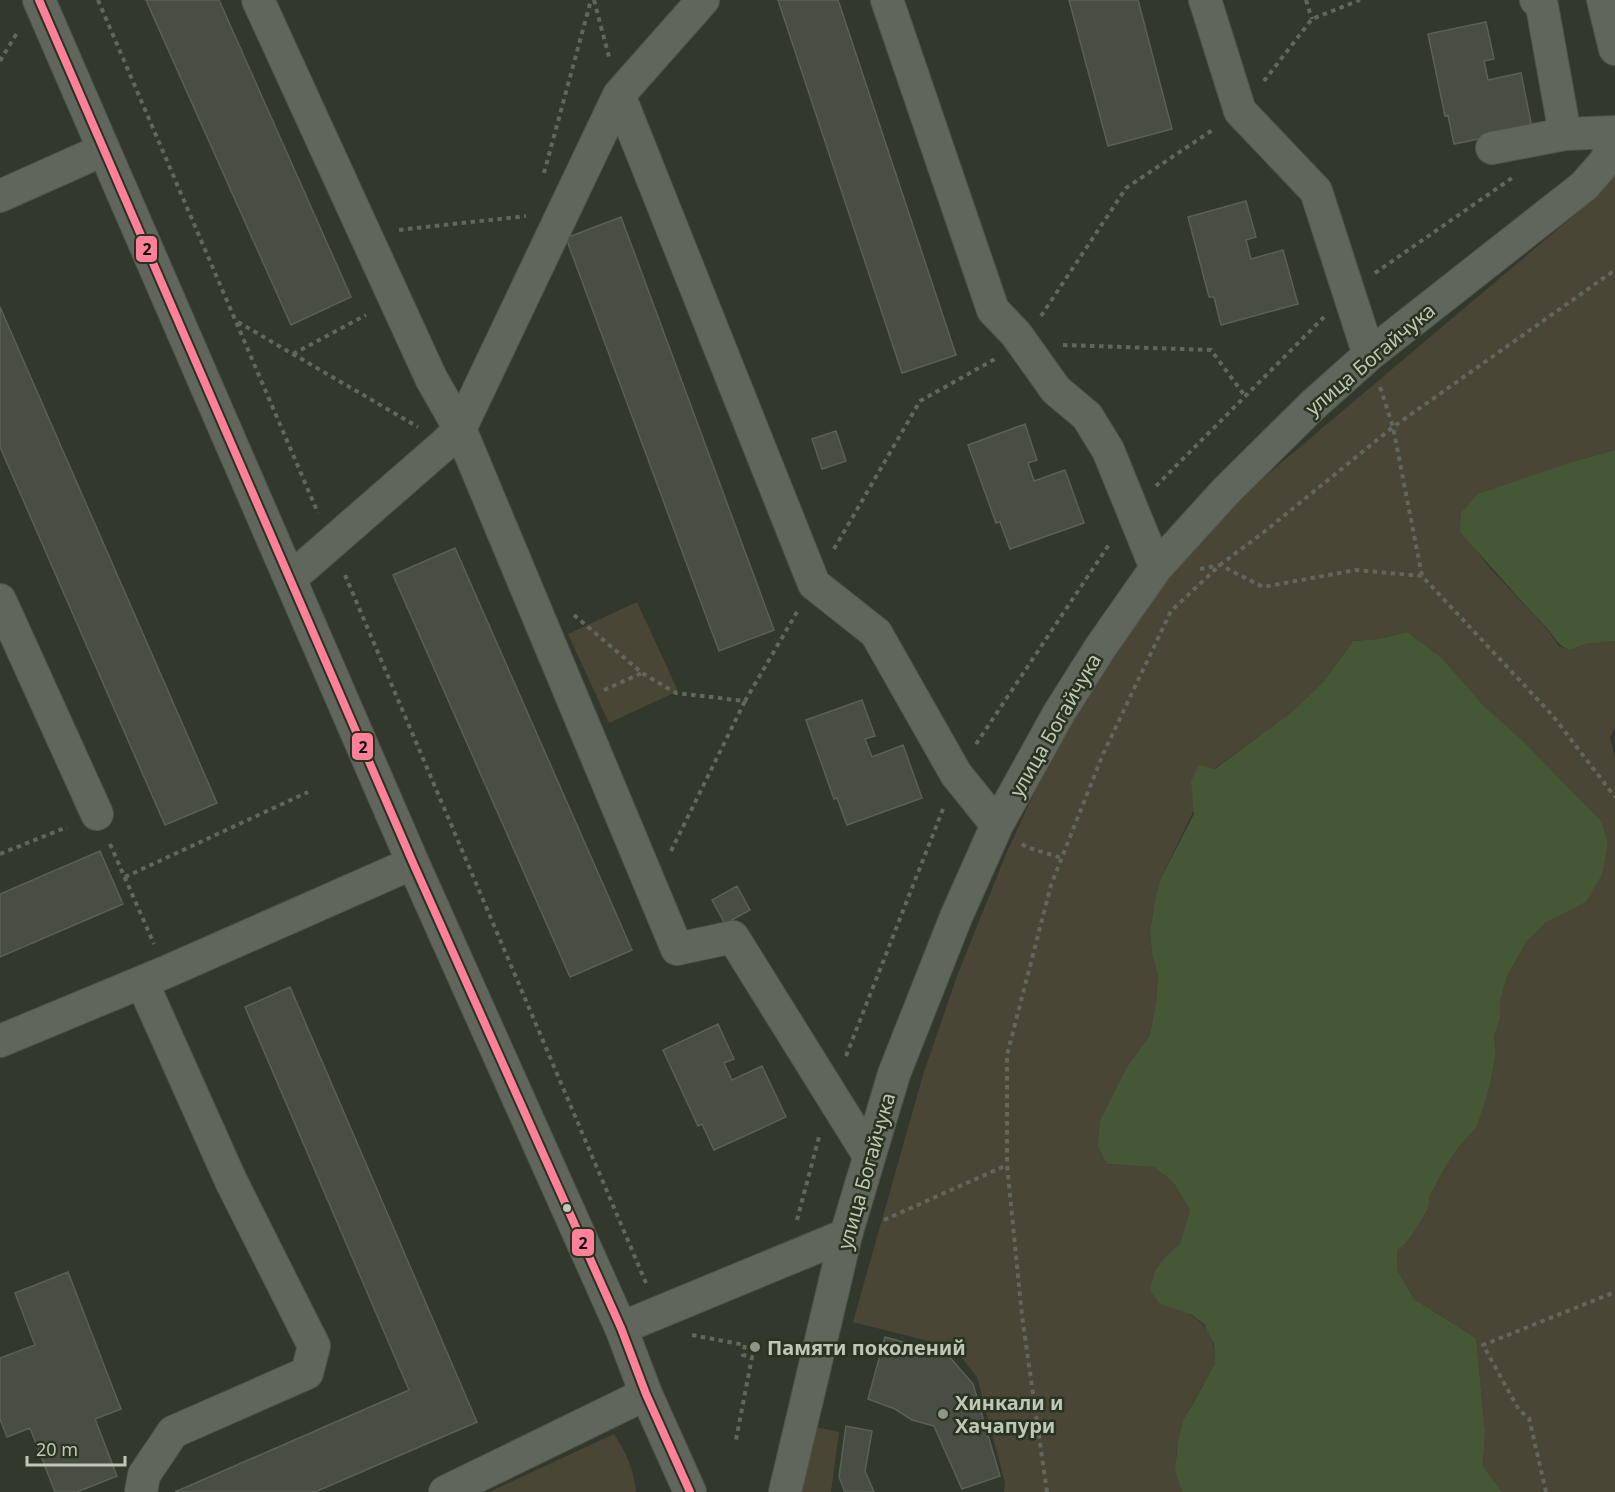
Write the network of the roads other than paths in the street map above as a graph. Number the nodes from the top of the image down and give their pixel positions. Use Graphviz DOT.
graph roads {
  1 [pos="258,0"];
  2 [pos="703,0"];
  3 [pos="888,0"];
  4 [pos="1205,0"];
  5 [pos="1536,0"];
  6 [pos="1603,0"];
  7 [pos="30,12"];
  8 [pos="1615,49"];
  9 [pos="619,95"];
  10 [pos="1615,132"];
  11 [pos="1565,134"];
  12 [pos="1615,140"];
  13 [pos="1492,148"];
  14 [pos="103,150"];
  15 [pos="0,196"];
  16 [pos="1369,355"];
  17 [pos="453,436"];
  18 [pos="1156,568"];
  19 [pos="290,579"];
  20 [pos="0,600"];
  21 [pos="96,814"];
  22 [pos="997,825"];
  23 [pos="413,863"];
  24 [pos="154,977"];
  25 [pos="0,1041"];
  26 [pos="868,1154"];
  27 [pos="846,1235"];
  28 [pos="621,1328"];
  29 [pos="646,1394"];
  30 [pos="684,1490"];
  31 [pos="141,1492"];
  32 [pos="445,1492"];
  33 [pos="784,1492"];
  1 -- 17 [label="street"];
  2 -- 9 [label="street"];
  3 -- 18 [label="street"];
  4 -- 16 [label="street"];
  5 -- 11 [label="street"];
  6 -- 8 [label="street"];
  7 -- 14 [label="street"];
  9 -- 17 [label="street"];
  9 -- 22 [label="street"];
  10 -- 11 [label="street"];
  11 -- 13 [label="street"];
  12 -- 16 [label="street, улица Богайчука"];
  14 -- 15 [label="street"];
  14 -- 19 [label="street"];
  16 -- 18 [label="street, улица Богайчука"];
  17 -- 19 [label="street"];
  17 -- 26 [label="street"];
  18 -- 22 [label="street, улица Богайчука"];
  19 -- 23 [label="street"];
  20 -- 21 [label="street"];
  22 -- 26 [label="street, улица Богайчука"];
  23 -- 24 [label="street"];
  23 -- 28 [label="street"];
  24 -- 25 [label="street"];
  24 -- 31 [label="street"];
  26 -- 27 [label="street, улица Богайчука"];
  27 -- 28 [label="street"];
  27 -- 33 [label="street, улица Богайчука"];
  28 -- 29 [label="street"];
  29 -- 30 [label="street"];
  29 -- 32 [label="street"];
}
